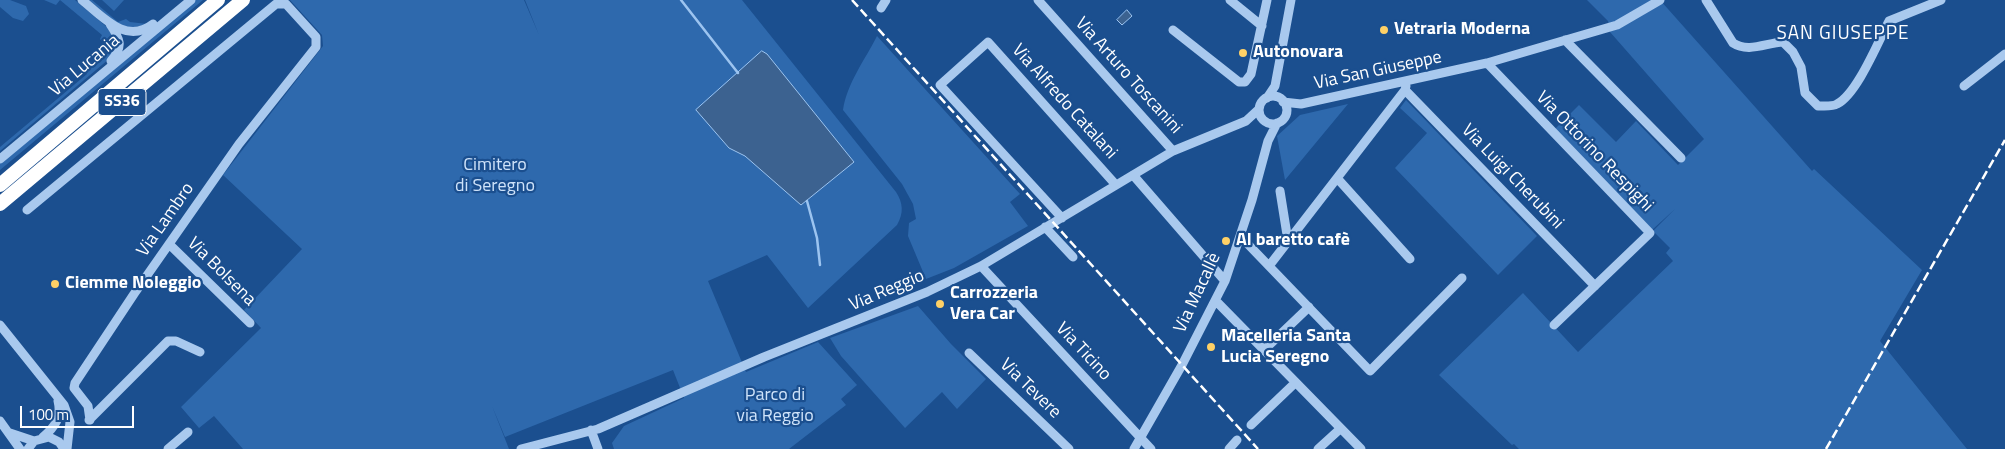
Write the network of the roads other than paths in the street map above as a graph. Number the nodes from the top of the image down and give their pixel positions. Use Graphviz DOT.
graph roads {
  1 [pos="82,0"];
  2 [pos="182,0"];
  3 [pos="191,0"];
  4 [pos="218,0"];
  5 [pos="243,0"];
  6 [pos="1038,0"];
  7 [pos="1230,0"];
  8 [pos="1267,0"];
  9 [pos="1291,0"];
  10 [pos="1660,0"];
  11 [pos="1706,0"];
  12 [pos="1941,0"];
  13 [pos="110,24"];
  14 [pos="1262,26"];
  15 [pos="1173,30"];
  16 [pos="1565,40"];
  17 [pos="2005,54"];
  18 [pos="1487,63"];
  19 [pos="1275,86"];
  20 [pos="1406,86"];
  21 [pos="1964,86"];
  22 [pos="1267,98"];
  23 [pos="1282,100"];
  24 [pos="1301,104"];
  25 [pos="1259,109"];
  26 [pos="1286,114"];
  27 [pos="1246,120"];
  28 [pos="45,121"];
  29 [pos="1264,121"];
  30 [pos="1277,123"];
  31 [pos="1268,141"];
  32 [pos="1173,151"];
  33 [pos="0,154"];
  34 [pos="0,158"];
  35 [pos="1681,158"];
  36 [pos="1133,175"];
  37 [pos="1337,178"];
  38 [pos="0,185"];
  39 [pos="1116,185"];
  40 [pos="19,188"];
  41 [pos="1280,191"];
  42 [pos="0,204"];
  43 [pos="27,210"];
  44 [pos="0,213"];
  45 [pos="1062,218"];
  46 [pos="1045,227"];
  47 [pos="1240,237"];
  48 [pos="1288,241"];
  49 [pos="169,244"];
  50 [pos="1072,257"];
  51 [pos="1410,259"];
  52 [pos="981,266"];
  53 [pos="1269,266"];
  54 [pos="1462,278"];
  55 [pos="1225,281"];
  56 [pos="1595,286"];
  57 [pos="1216,301"];
  58 [pos="1309,307"];
  59 [pos="250,323"];
  60 [pos="0,325"];
  61 [pos="1554,325"];
  62 [pos="1264,350"];
  63 [pos="200,352"];
  64 [pos="969,353"];
  65 [pos="1296,383"];
  66 [pos="56,396"];
  67 [pos="0,421"];
  68 [pos="1251,425"];
  69 [pos="1340,429"];
  70 [pos="590,430"];
  71 [pos="188,432"];
  72 [pos="10,433"];
  73 [pos="1140,438"];
  74 [pos="39,439"];
  75 [pos="1237,440"];
  76 [pos="20,449"];
  77 [pos="28,449"];
  78 [pos="66,449"];
  79 [pos="168,449"];
  80 [pos="520,449"];
  81 [pos="598,449"];
  82 [pos="1069,449"];
  83 [pos="1134,449"];
  84 [pos="1151,449"];
  85 [pos="1229,449"];
  86 [pos="1318,449"];
  87 [pos="1361,449"];
  1 -- 13 [label="street"];
  2 -- 13 [label="street"];
  3 -- 28 [label="street, Via Lucania"];
  4 -- 38 [label="highway, SS36"];
  5 -- 40 [label="highway, SS36"];
  6 -- 32 [label="street, Via Arturo Toscanini"];
  7 -- 14 [label="street"];
  8 -- 14 [label="street"];
  9 -- 19 [label="street"];
  10 -- 16 [label="street, Via San Giuseppe"];
  11 -- 12 [label="street"];
  13 -- 28 [label="street"];
  14 -- 15 [label="street"];
  16 -- 18 [label="street, Via San Giuseppe"];
  16 -- 35 [label="street"];
  17 -- 21 [label="street"];
  18 -- 20 [label="street, Via San Giuseppe"];
  18 -- 56 [label="street, Via Ottorino Respighi"];
  19 -- 22 [label="street"];
  19 -- 23 [label="street"];
  20 -- 24 [label="street, Via San Giuseppe"];
  20 -- 37 [label="street"];
  20 -- 56 [label="street, Via Luigi Cherubini"];
  22 -- 23 [label="street"];
  22 -- 25 [label="street"];
  23 -- 24 [label="street, Via San Giuseppe"];
  23 -- 26 [label="street"];
  24 -- 26 [label="street, Via San Giuseppe"];
  25 -- 27 [label="street, Via Reggio"];
  25 -- 29 [label="street"];
  26 -- 30 [label="street"];
  27 -- 29 [label="street, Via Reggio"];
  27 -- 32 [label="street, Via Reggio"];
  28 -- 33 [label="street"];
  28 -- 34 [label="street, Via Lucania"];
  29 -- 30 [label="street"];
  29 -- 31 [label="street, Via Macallè"];
  30 -- 31 [label="street, Via Macallè"];
  31 -- 47 [label="street, Via Macallè"];
  32 -- 36 [label="street, Via Reggio"];
  36 -- 39 [label="street, Via Reggio"];
  36 -- 55 [label="street"];
  37 -- 48 [label="street"];
  37 -- 51 [label="street"];
  39 -- 45 [label="street, Via Reggio"];
  39 -- 45 [label="street, Via Alfredo Catalani"];
  40 -- 42 [label="highway, SS36"];
  40 -- 44 [label="highway"];
  41 -- 48 [label="street"];
  43 -- 49 [label="street, Via Lambro"];
  45 -- 46 [label="street, Via Reggio"];
  46 -- 50 [label="street"];
  46 -- 52 [label="street, Via Reggio"];
  47 -- 53 [label="street"];
  47 -- 55 [label="street, Via Macallè"];
  48 -- 53 [label="street"];
  49 -- 59 [label="street, Via Bolsena"];
  49 -- 63 [label="street, Via Lambro"];
  52 -- 70 [label="street, Via Reggio"];
  52 -- 73 [label="street, Via Ticino"];
  53 -- 58 [label="street"];
  54 -- 58 [label="street"];
  55 -- 57 [label="street, Via Macallè"];
  56 -- 61 [label="street, Via Ottorino Respighi"];
  57 -- 62 [label="street"];
  57 -- 73 [label="street, Via Macallè"];
  58 -- 62 [label="street"];
  60 -- 66 [label="street"];
  62 -- 65 [label="street"];
  64 -- 82 [label="street, Via Tevere"];
  65 -- 68 [label="street"];
  65 -- 69 [label="street"];
  66 -- 74 [label="street"];
  66 -- 78 [label="street"];
  67 -- 72 [label="street"];
  69 -- 86 [label="street"];
  69 -- 87 [label="street"];
  70 -- 80 [label="street, Via Reggio"];
  70 -- 81 [label="street"];
  71 -- 79 [label="street"];
  72 -- 74 [label="street"];
  72 -- 76 [label="street"];
  73 -- 83 [label="street, Via Macallè"];
  73 -- 84 [label="street, Via Ticino"];
  74 -- 77 [label="street"];
  74 -- 78 [label="street"];
  75 -- 85 [label="street"];
}
